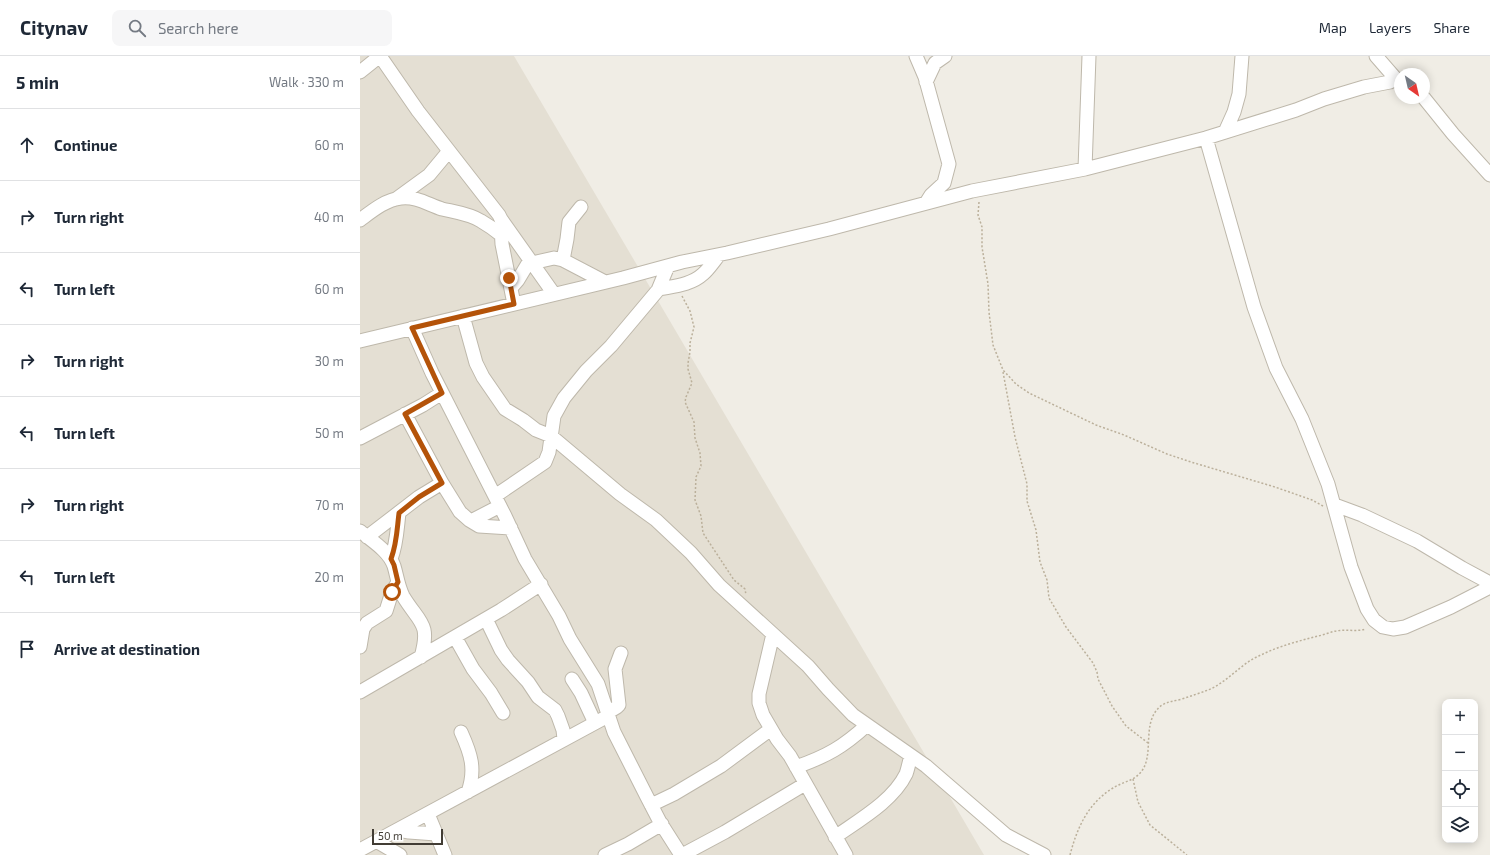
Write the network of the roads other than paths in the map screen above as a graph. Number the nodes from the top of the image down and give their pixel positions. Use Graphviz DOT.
graph roads {
  1 [pos="916,56"];
  2 [pos="945,56"];
  3 [pos="1089,56"];
  4 [pos="1242,56"];
  5 [pos="1376,56"];
  6 [pos="360,72"];
  7 [pos="1394,76"];
  8 [pos="926,82"];
  9 [pos="1394,82"];
  10 [pos="1429,104"];
  11 [pos="1225,132"];
  12 [pos="1206,138"];
  13 [pos="450,151"];
  14 [pos="1085,169"];
  15 [pos="1490,175"];
  16 [pos="394,200"];
  17 [pos="926,203"];
  18 [pos="581,207"];
  19 [pos="501,219"];
  20 [pos="360,220"];
  21 [pos="501,235"];
  22 [pos="719,255"];
  23 [pos="563,260"];
  24 [pos="531,262"];
  25 [pos="668,266"];
  26 [pos="605,282"];
  27 [pos="511,288"];
  28 [pos="659,289"];
  29 [pos="554,294"];
  30 [pos="514,304"];
  31 [pos="464,316"];
  32 [pos="412,328"];
  33 [pos="360,341"];
  34 [pos="442,393"];
  35 [pos="405,414"];
  36 [pos="551,436"];
  37 [pos="360,438"];
  38 [pos="442,483"];
  39 [pos="498,501"];
  40 [pos="1336,510"];
  41 [pos="399,513"];
  42 [pos="471,521"];
  43 [pos="511,528"];
  44 [pos="364,537"];
  45 [pos="391,559"];
  46 [pos="398,582"];
  47 [pos="1490,583"];
  48 [pos="541,584"];
  49 [pos="1490,587"];
  50 [pos="486,619"];
  51 [pos="425,633"];
  52 [pos="773,634"];
  53 [pos="451,639"];
  54 [pos="360,647"];
  55 [pos="621,653"];
  56 [pos="421,657"];
  57 [pos="572,679"];
  58 [pos="360,692"];
  59 [pos="503,713"];
  60 [pos="607,714"];
  61 [pos="595,723"];
  62 [pos="867,725"];
  63 [pos="772,729"];
  64 [pos="461,732"];
  65 [pos="564,739"];
  66 [pos="911,756"];
  67 [pos="796,767"];
  68 [pos="805,784"];
  69 [pos="468,792"];
  70 [pos="651,805"];
  71 [pos="428,814"];
  72 [pos="662,824"];
  73 [pos="398,830"];
  74 [pos="436,834"];
  75 [pos="836,837"];
  76 [pos="376,842"];
  77 [pos="360,850"];
  78 [pos="400,855"];
  79 [pos="444,855"];
  80 [pos="605,855"];
  81 [pos="682,855"];
  82 [pos="846,855"];
  83 [pos="1044,855"];
  1 -- 8 [label="street"];
  2 -- 8 [label="street"];
  3 -- 14 [label="street"];
  4 -- 11 [label="street"];
  5 -- 7 [label="street"];
  6 -- 13 [label="street"];
  8 -- 17 [label="street"];
  9 -- 11 [label="street"];
  10 -- 15 [label="street"];
  11 -- 12 [label="street"];
  12 -- 14 [label="street"];
  12 -- 40 [label="street"];
  13 -- 16 [label="street"];
  13 -- 19 [label="street"];
  14 -- 17 [label="street"];
  16 -- 20 [label="street"];
  16 -- 21 [label="street"];
  17 -- 22 [label="street"];
  18 -- 23 [label="street"];
  19 -- 21 [label="street"];
  19 -- 24 [label="street"];
  21 -- 27 [label="street"];
  22 -- 25 [label="street"];
  22 -- 28 [label="street"];
  23 -- 24 [label="street"];
  23 -- 26 [label="street"];
  24 -- 27 [label="street"];
  24 -- 29 [label="street"];
  25 -- 26 [label="street"];
  25 -- 28 [label="street"];
  26 -- 29 [label="street"];
  27 -- 30 [label="street"];
  28 -- 36 [label="street"];
  29 -- 30 [label="street"];
  30 -- 31 [label="street"];
  31 -- 32 [label="street"];
  31 -- 36 [label="street"];
  32 -- 33 [label="street"];
  32 -- 34 [label="street"];
  34 -- 35 [label="street"];
  34 -- 39 [label="street"];
  35 -- 37 [label="street"];
  35 -- 38 [label="street"];
  36 -- 39 [label="street"];
  36 -- 52 [label="street"];
  38 -- 41 [label="street"];
  38 -- 42 [label="street"];
  39 -- 42 [label="street"];
  39 -- 43 [label="street"];
  40 -- 47 [label="street"];
  40 -- 49 [label="street"];
  41 -- 44 [label="street"];
  41 -- 45 [label="street"];
  42 -- 43 [label="street"];
  43 -- 48 [label="street"];
  44 -- 45 [label="street"];
  45 -- 46 [label="street"];
  46 -- 51 [label="street"];
  46 -- 54 [label="street"];
  48 -- 50 [label="street"];
  48 -- 60 [label="street"];
  50 -- 53 [label="street"];
  50 -- 65 [label="street"];
  51 -- 53 [label="street"];
  51 -- 56 [label="street"];
  52 -- 62 [label="street"];
  52 -- 63 [label="street"];
  53 -- 56 [label="street"];
  53 -- 59 [label="street"];
  55 -- 60 [label="street"];
  56 -- 58 [label="street"];
  57 -- 61 [label="street"];
  60 -- 61 [label="street"];
  60 -- 70 [label="street"];
  61 -- 65 [label="street"];
  62 -- 66 [label="street"];
  62 -- 67 [label="street"];
  63 -- 67 [label="street"];
  63 -- 70 [label="street"];
  64 -- 69 [label="street"];
  65 -- 69 [label="street"];
  66 -- 75 [label="street"];
  66 -- 83 [label="street"];
  67 -- 68 [label="street"];
  68 -- 75 [label="street"];
  68 -- 81 [label="street"];
  69 -- 71 [label="street"];
  70 -- 72 [label="street"];
  71 -- 73 [label="street"];
  71 -- 74 [label="street"];
  72 -- 80 [label="street"];
  72 -- 81 [label="street"];
  73 -- 74 [label="street"];
  73 -- 76 [label="street"];
  74 -- 79 [label="street"];
  75 -- 82 [label="street"];
  76 -- 77 [label="street"];
  76 -- 78 [label="street"];
}
